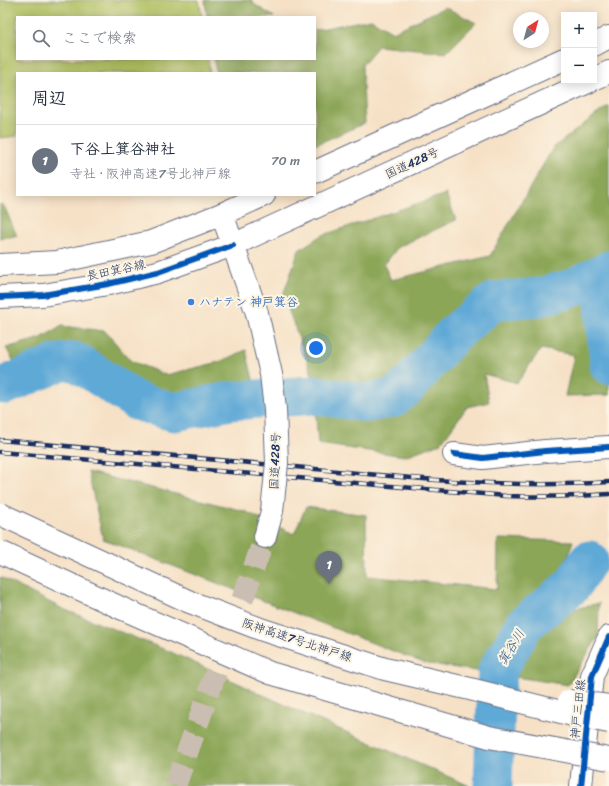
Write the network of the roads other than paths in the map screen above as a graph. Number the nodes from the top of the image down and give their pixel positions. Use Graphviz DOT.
graph roads {
  1 [pos="609,37"];
  2 [pos="597,43"];
  3 [pos="561,60"];
  4 [pos="609,72"];
  5 [pos="597,78"];
  6 [pos="583,84"];
  7 [pos="316,172"];
  8 [pos="262,196"];
  9 [pos="222,214"];
  10 [pos="232,245"];
  11 [pos="0,265"];
  12 [pos="0,297"];
  13 [pos="609,447"];
  14 [pos="454,454"];
  15 [pos="0,514"];
  16 [pos="265,537"];
  17 [pos="0,552"];
  18 [pos="609,637"];
  19 [pos="470,689"];
  20 [pos="609,706"];
  21 [pos="609,722"];
  22 [pos="609,759"];
  23 [pos="581,786"];
  1 -- 2 [label="main road"];
  3 -- 7 [label="main road"];
  4 -- 5 [label="main road"];
  6 -- 10 [label="main road, 国道428号"];
  8 -- 9 [label="main road"];
  9 -- 10 [label="main road, 国道428号"];
  9 -- 11 [label="main road, 長田箕谷線"];
  10 -- 12 [label="main road, 長田箕谷線"];
  10 -- 16 [label="main road, 国道428号, bridge"];
  13 -- 14 [label="main road"];
  15 -- 19 [label="main road, 阪神高速7号北神戸線, bridge"];
  17 -- 22 [label="main road, bridge"];
  18 -- 23 [label="main road, 神戸三田線"];
  19 -- 20 [label="main road, bridge"];
  19 -- 21 [label="main road, 阪神高速7号北神戸線, bridge"];
}
